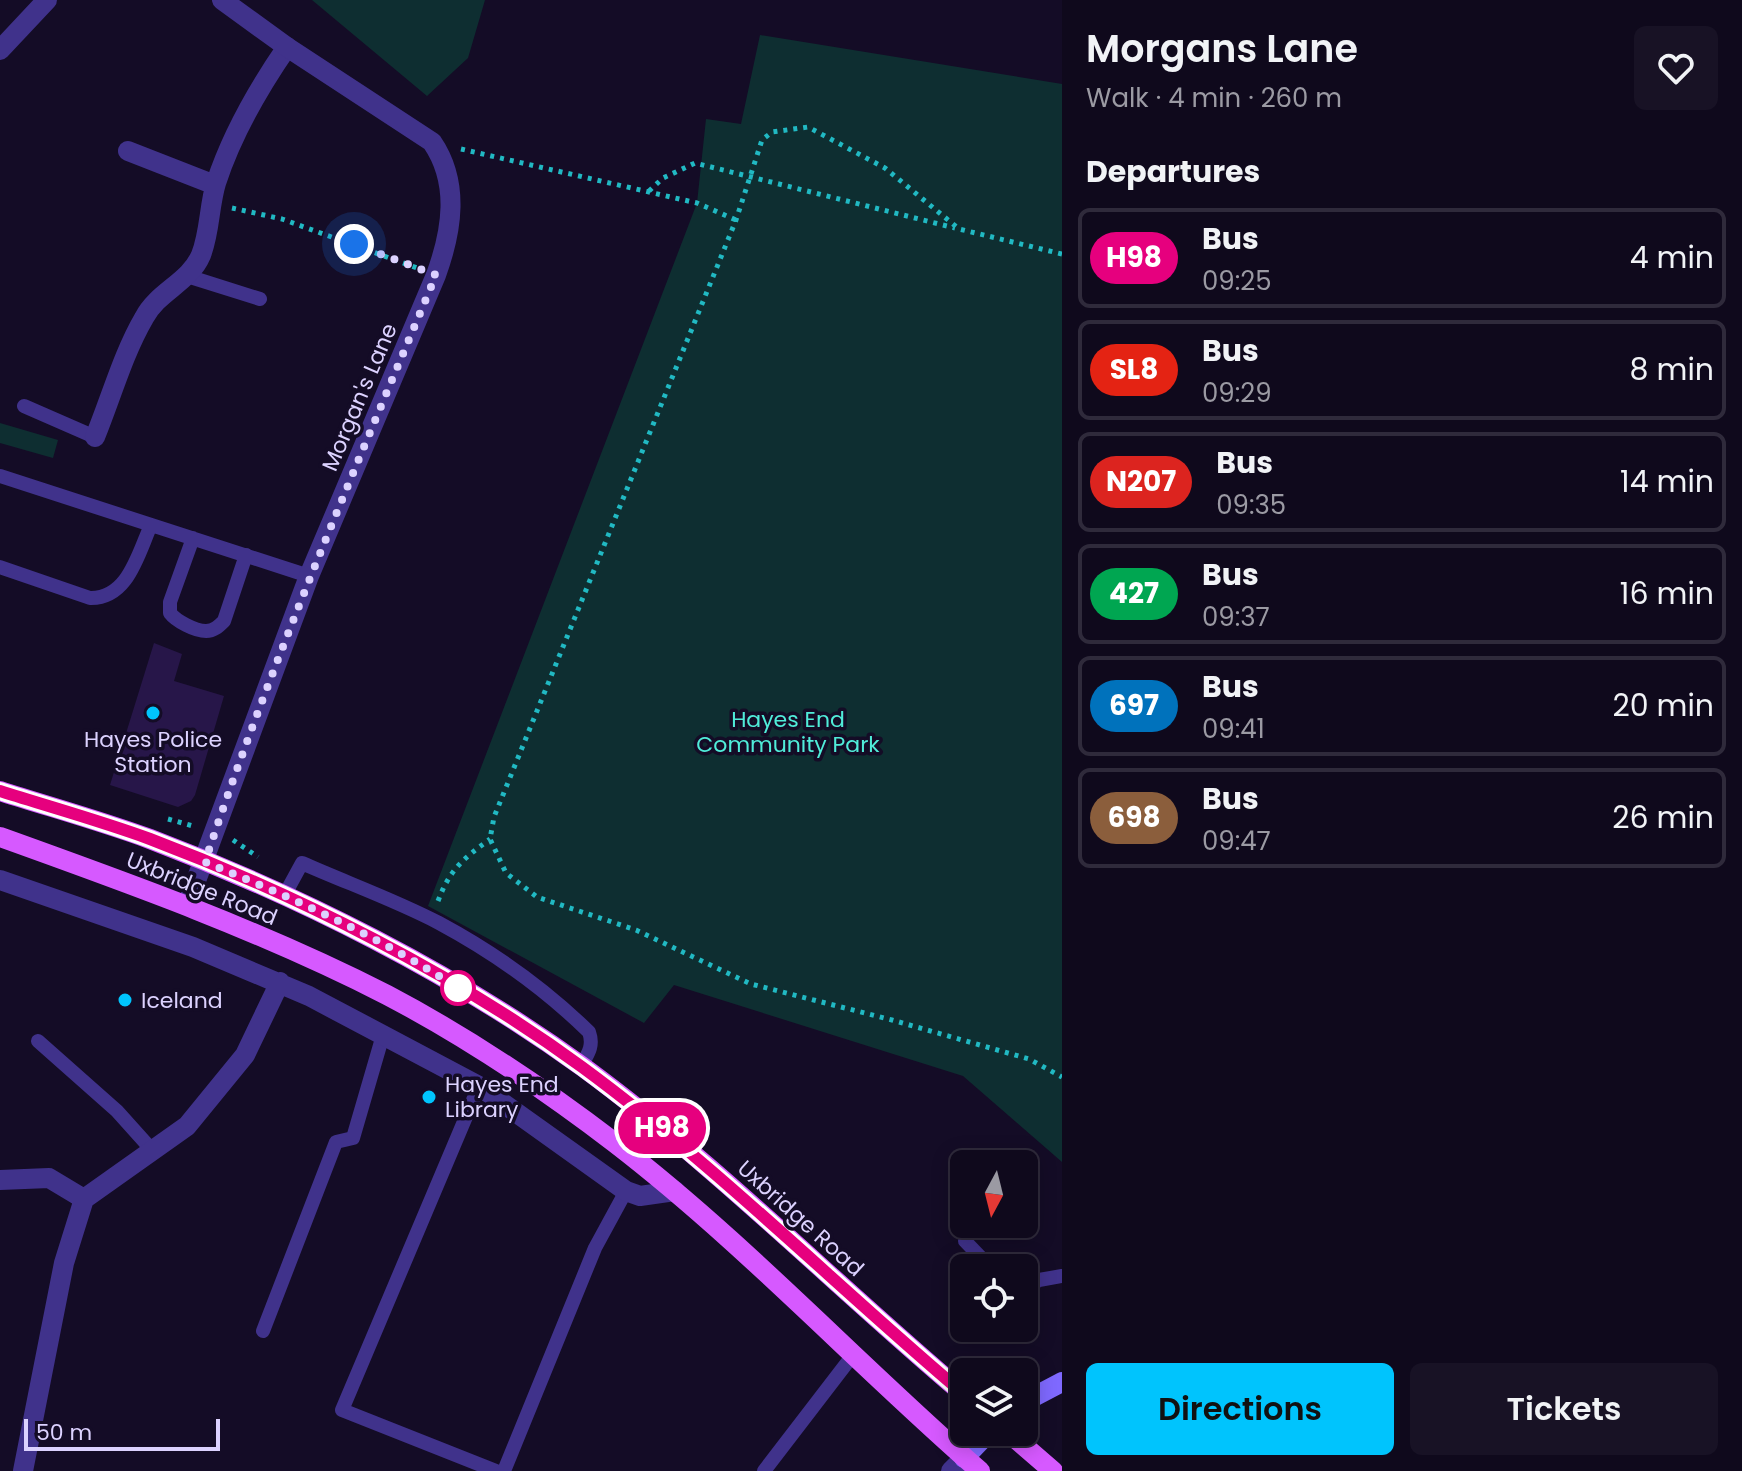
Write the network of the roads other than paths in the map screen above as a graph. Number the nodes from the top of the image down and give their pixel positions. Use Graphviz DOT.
graph roads {
  1 [pos="47,0"];
  2 [pos="222,0"];
  3 [pos="287,47"];
  4 [pos="0,50"];
  5 [pos="128,151"];
  6 [pos="213,194"];
  7 [pos="187,276"];
  8 [pos="260,299"];
  9 [pos="24,406"];
  10 [pos="95,437"];
  11 [pos="0,476"];
  12 [pos="151,525"];
  13 [pos="193,538"];
  14 [pos="246,555"];
  15 [pos="0,567"];
  16 [pos="309,576"];
  17 [pos="0,791"];
  18 [pos="0,837"];
  19 [pos="205,862"];
  20 [pos="0,880"];
  21 [pos="284,896"];
  22 [pos="187,905"];
  23 [pos="280,982"];
  24 [pos="383,1035"];
  25 [pos="38,1041"];
  26 [pos="581,1066"];
  27 [pos="479,1086"];
  28 [pos="152,1150"];
  29 [pos="0,1180"];
  30 [pos="626,1191"];
  31 [pos="675,1191"];
  32 [pos="84,1199"];
  33 [pos="965,1241"];
  34 [pos="978,1254"];
  35 [pos="1062,1276"];
  36 [pos="1038,1281"];
  37 [pos="263,1331"];
  38 [pos="853,1355"];
  39 [pos="950,1382"];
  40 [pos="1062,1382"];
  41 [pos="1038,1395"];
  42 [pos="979,1446"];
  43 [pos="1024,1446"];
  44 [pos="965,1467"];
  45 [pos="23,1471"];
  46 [pos="496,1471"];
  47 [pos="504,1471"];
  48 [pos="764,1471"];
  49 [pos="1053,1471"];
  1 -- 4 [label="street"];
  2 -- 3 [label="street"];
  3 -- 6 [label="street"];
  3 -- 16 [label="street, Morgan's Lane"];
  5 -- 6 [label="street"];
  6 -- 7 [label="street"];
  7 -- 8 [label="lane"];
  7 -- 10 [label="street"];
  9 -- 10 [label="lane"];
  11 -- 12 [label="lane"];
  12 -- 13 [label="lane"];
  12 -- 15 [label="lane"];
  13 -- 14 [label="lane"];
  13 -- 14 [label="lane"];
  14 -- 16 [label="lane"];
  16 -- 19 [label="street, Morgan's Lane"];
  17 -- 19 [label="main road, Uxbridge Road"];
  18 -- 22 [label="main road, Uxbridge Road"];
  19 -- 21 [label="main road, Uxbridge Road"];
  19 -- 22 [label="street, Morgan's Lane"];
  20 -- 23 [label="street"];
  21 -- 26 [label="main road, Uxbridge Road"];
  21 -- 26 [label="lane"];
  22 -- 31 [label="main road, Uxbridge Road"];
  23 -- 24 [label="street"];
  23 -- 28 [label="street"];
  24 -- 27 [label="street"];
  24 -- 37 [label="lane"];
  25 -- 28 [label="lane"];
  26 -- 39 [label="main road, Uxbridge Road"];
  27 -- 30 [label="street"];
  27 -- 46 [label="lane"];
  28 -- 32 [label="street"];
  29 -- 32 [label="street"];
  30 -- 31 [label="street"];
  30 -- 47 [label="lane"];
  31 -- 38 [label="main road, Uxbridge Road"];
  32 -- 45 [label="street"];
  33 -- 34 [label="lane"];
  35 -- 36 [label="lane"];
  38 -- 44 [label="main road, Uxbridge Road"];
  38 -- 48 [label="lane"];
  40 -- 41 [label="main road"];
  42 -- 44 [label="main road"];
  43 -- 49 [label="main road"];
}
